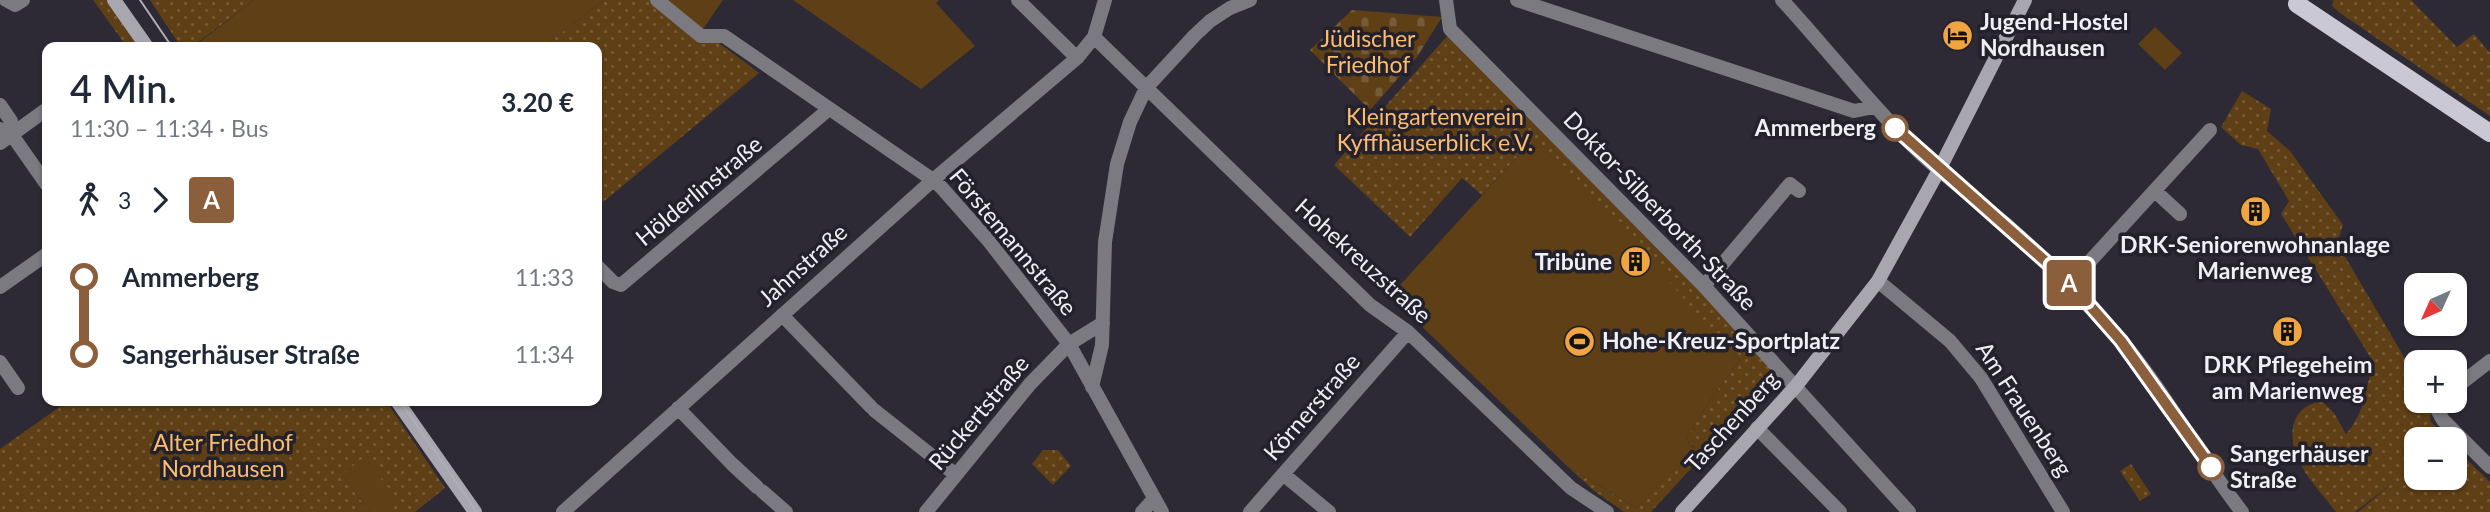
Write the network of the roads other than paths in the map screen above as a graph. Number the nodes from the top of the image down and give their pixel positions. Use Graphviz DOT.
graph roads {
  1 [pos="6,0"];
  2 [pos="23,0"];
  3 [pos="114,0"];
  4 [pos="657,0"];
  5 [pos="1018,0"];
  6 [pos="1105,0"];
  7 [pos="1250,0"];
  8 [pos="1446,0"];
  9 [pos="1517,0"];
  10 [pos="1782,0"];
  11 [pos="2298,1"];
  12 [pos="2020,2"];
  13 [pos="0,5"];
  14 [pos="1094,37"];
  15 [pos="143,42"];
  16 [pos="1077,58"];
  17 [pos="1146,88"];
  18 [pos="0,106"];
  19 [pos="1874,107"];
  20 [pos="829,109"];
  21 [pos="42,112"];
  22 [pos="2210,130"];
  23 [pos="2490,133"];
  24 [pos="4,136"];
  25 [pos="1939,170"];
  26 [pos="42,179"];
  27 [pos="933,180"];
  28 [pos="1798,191"];
  29 [pos="2155,191"];
  30 [pos="2180,214"];
  31 [pos="42,258"];
  32 [pos="602,272"];
  33 [pos="1878,281"];
  34 [pos="2070,283"];
  35 [pos="1704,286"];
  36 [pos="0,287"];
  37 [pos="782,314"];
  38 [pos="1102,323"];
  39 [pos="1408,332"];
  40 [pos="1069,344"];
  41 [pos="0,362"];
  42 [pos="2490,362"];
  43 [pos="2467,379"];
  44 [pos="1796,386"];
  45 [pos="1092,387"];
  46 [pos="18,388"];
  47 [pos="400,406"];
  48 [pos="678,408"];
  49 [pos="2441,413"];
  50 [pos="1758,428"];
  51 [pos="2490,467"];
  52 [pos="1283,474"];
  53 [pos="957,475"];
  54 [pos="1158,506"];
  55 [pos="474,512"];
  56 [pos="563,512"];
  57 [pos="786,512"];
  58 [pos="926,512"];
  59 [pos="1142,512"];
  60 [pos="1250,512"];
  61 [pos="1329,512"];
  62 [pos="1607,512"];
  63 [pos="1682,512"];
  64 [pos="1840,512"];
  65 [pos="1909,512"];
  66 [pos="2063,512"];
  67 [pos="2242,512"];
  1 -- 2 [label="street"];
  1 -- 13 [label="street"];
  3 -- 15 [label="main road"];
  4 -- 20 [label="street, Förstemannstraße"];
  5 -- 16 [label="street"];
  6 -- 14 [label="street"];
  7 -- 17 [label="street"];
  8 -- 35 [label="street, Doktor-Silberborth-Straße"];
  9 -- 19 [label="street"];
  10 -- 19 [label="street"];
  11 -- 23 [label="main road"];
  12 -- 25 [label="main road, Taschenberg"];
  14 -- 16 [label="street, Jahnstraße"];
  14 -- 17 [label="street, Hohekreuzstraße"];
  16 -- 27 [label="street, Jahnstraße"];
  17 -- 38 [label="street"];
  17 -- 39 [label="street, Hohekreuzstraße"];
  18 -- 24 [label="street"];
  19 -- 25 [label="street"];
  20 -- 27 [label="street, Förstemannstraße"];
  20 -- 32 [label="street, Hölderlinstraße"];
  21 -- 24 [label="street"];
  22 -- 29 [label="street"];
  24 -- 26 [label="street"];
  25 -- 33 [label="main road, Taschenberg"];
  25 -- 34 [label="street"];
  27 -- 37 [label="street, Jahnstraße"];
  27 -- 40 [label="street, Förstemannstraße"];
  28 -- 35 [label="street"];
  29 -- 30 [label="street"];
  29 -- 34 [label="street"];
  31 -- 36 [label="street"];
  33 -- 44 [label="main road, Taschenberg"];
  33 -- 66 [label="street, Am Frauenberg"];
  34 -- 67 [label="street"];
  35 -- 44 [label="street, Doktor-Silberborth-Straße"];
  37 -- 48 [label="street, Jahnstraße"];
  37 -- 53 [label="street"];
  38 -- 40 [label="street, Rückertstraße"];
  38 -- 45 [label="street"];
  39 -- 52 [label="street, Körnerstraße"];
  39 -- 62 [label="street, Hohekreuzstraße"];
  40 -- 45 [label="street, Förstemannstraße"];
  40 -- 53 [label="street, Rückertstraße"];
  41 -- 46 [label="street"];
  42 -- 43 [label="street"];
  44 -- 50 [label="main road, Taschenberg"];
  44 -- 65 [label="street, Doktor-Silberborth-Straße"];
  45 -- 54 [label="street, Förstemannstraße"];
  47 -- 55 [label="main road"];
  48 -- 56 [label="street, Jahnstraße"];
  48 -- 57 [label="street"];
  49 -- 51 [label="street"];
  50 -- 63 [label="main road, Taschenberg"];
  50 -- 64 [label="street"];
  52 -- 60 [label="street, Körnerstraße"];
  52 -- 61 [label="street"];
  53 -- 58 [label="street, Rückertstraße"];
  54 -- 59 [label="street"];
}
